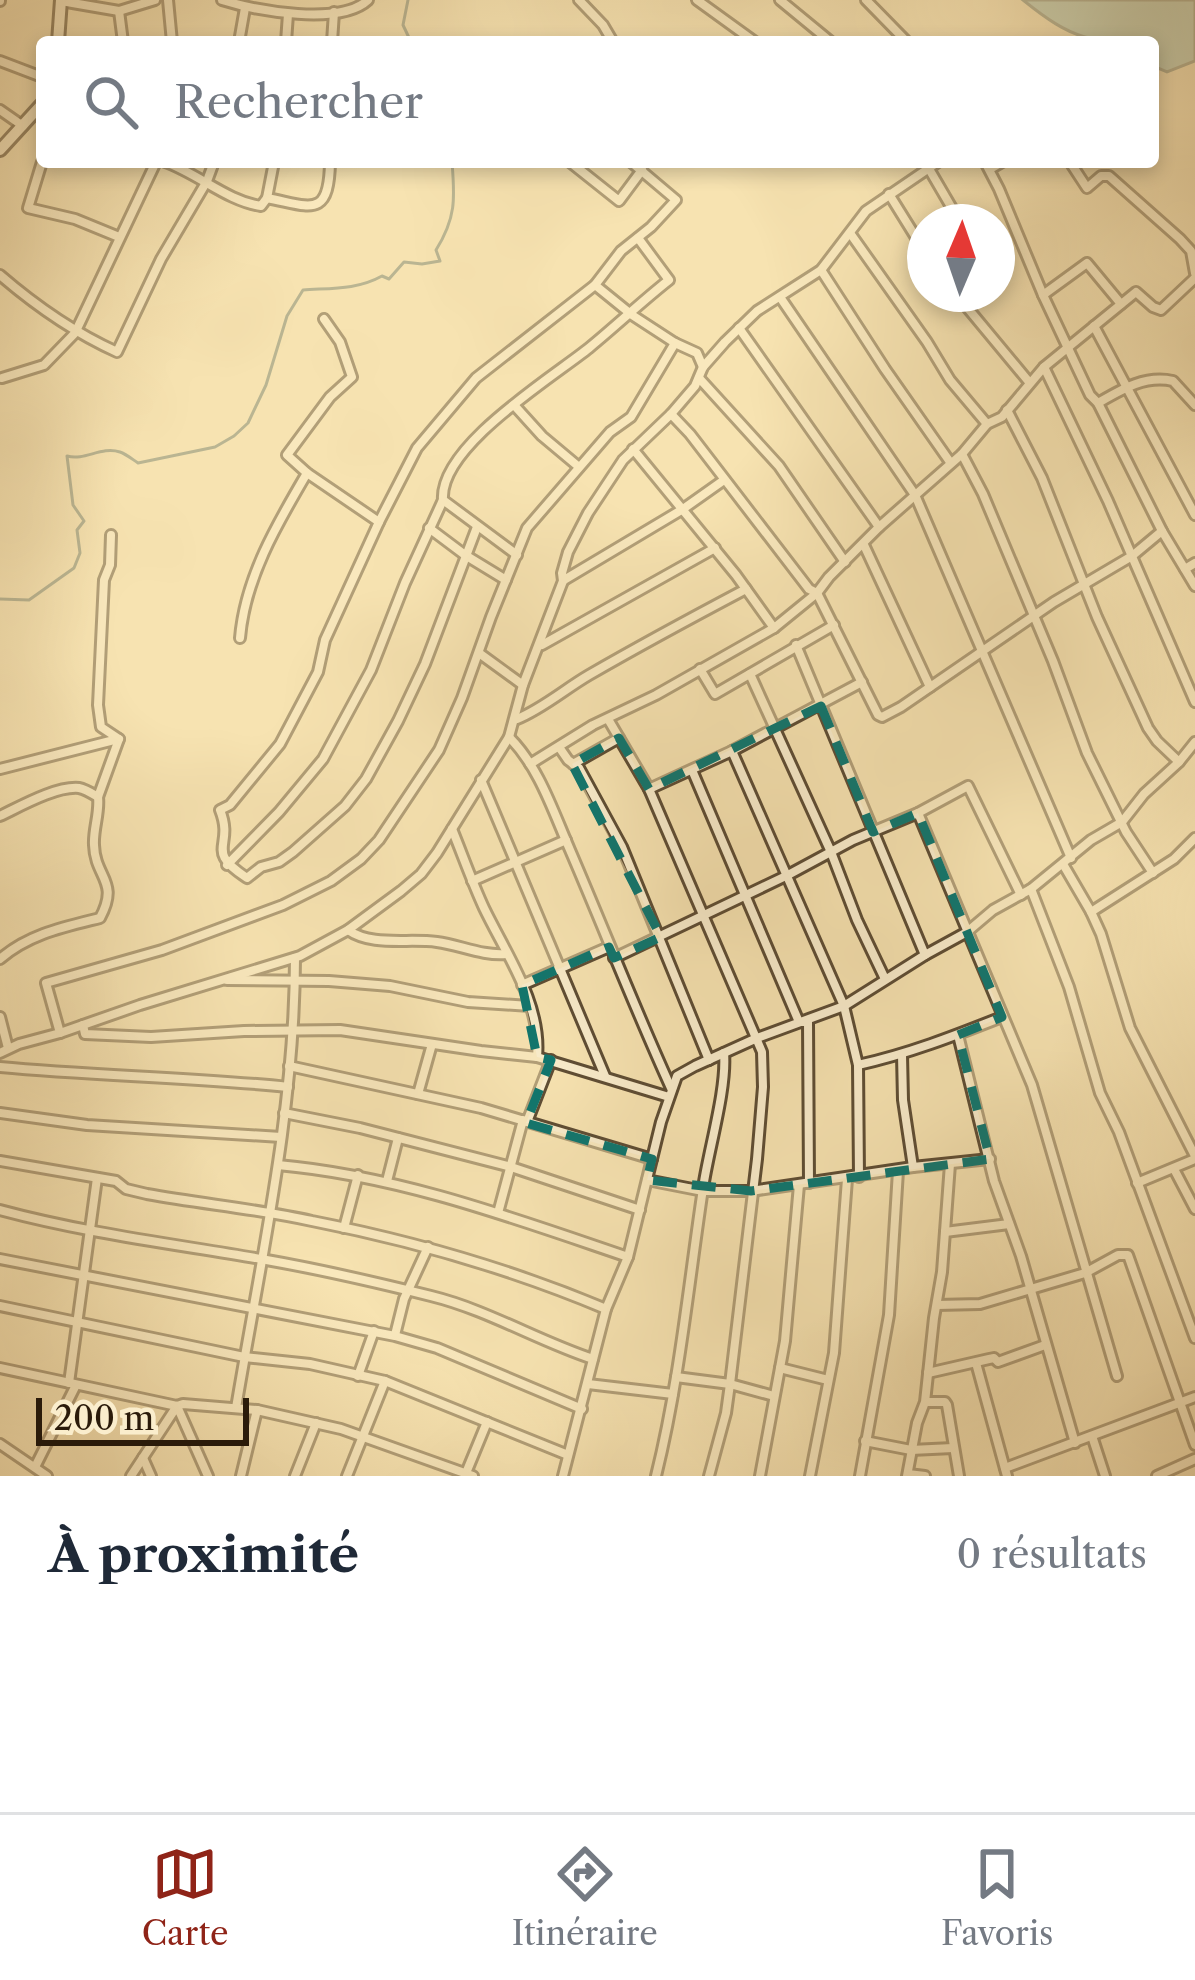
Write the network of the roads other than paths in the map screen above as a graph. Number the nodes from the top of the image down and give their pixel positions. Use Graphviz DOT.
graph roads {
  1 [pos="62,0"];
  2 [pos="155,0"];
  3 [pos="168,0"];
  4 [pos="222,0"];
  5 [pos="368,0"];
  6 [pos="579,0"];
  7 [pos="697,0"];
  8 [pos="779,0"];
  9 [pos="866,0"];
  10 [pos="245,8"];
  11 [pos="119,11"];
  12 [pos="334,12"];
  13 [pos="289,14"];
  14 [pos="59,36"];
  15 [pos="122,36"];
  16 [pos="172,36"];
  17 [pos="239,36"];
  18 [pos="287,36"];
  19 [pos="332,36"];
  20 [pos="610,36"];
  21 [pos="746,36"];
  22 [pos="824,36"];
  23 [pos="901,36"];
  24 [pos="0,61"];
  25 [pos="36,75"];
  26 [pos="0,110"];
  27 [pos="36,115"];
  28 [pos="24,127"];
  29 [pos="0,150"];
  30 [pos="40,168"];
  31 [pos="158,168"];
  32 [pos="176,168"];
  33 [pos="212,168"];
  34 [pos="273,168"];
  35 [pos="329,168"];
  36 [pos="577,168"];
  37 [pos="639,168"];
  38 [pos="925,168"];
  39 [pos="933,168"];
  40 [pos="988,168"];
  41 [pos="1074,168"];
  42 [pos="642,170"];
  43 [pos="207,181"];
  44 [pos="889,194"];
  45 [pos="267,198"];
  46 [pos="950,204"];
  47 [pos="907,223"];
  48 [pos="850,233"];
  49 [pos="119,236"];
  50 [pos="638,238"];
  51 [pos="821,270"];
  52 [pos="0,275"];
  53 [pos="1195,275"];
  54 [pos="595,285"];
  55 [pos="1042,295"];
  56 [pos="780,298"];
  57 [pos="1121,304"];
  58 [pos="628,312"];
  59 [pos="971,312"];
  60 [pos="324,319"];
  61 [pos="1093,325"];
  62 [pos="739,328"];
  63 [pos="75,333"];
  64 [pos="675,343"];
  65 [pos="1067,346"];
  66 [pos="703,367"];
  67 [pos="1045,367"];
  68 [pos="2,378"];
  69 [pos="699,378"];
  70 [pos="1029,382"];
  71 [pos="1125,387"];
  72 [pos="1098,403"];
  73 [pos="514,405"];
  74 [pos="1195,405"];
  75 [pos="1007,409"];
  76 [pos="671,414"];
  77 [pos="987,424"];
  78 [pos="634,449"];
  79 [pos="962,454"];
  80 [pos="950,462"];
  81 [pos="578,467"];
  82 [pos="307,473"];
  83 [pos="724,480"];
  84 [pos="915,495"];
  85 [pos="442,500"];
  86 [pos="683,509"];
  87 [pos="1195,515"];
  88 [pos="379,522"];
  89 [pos="477,527"];
  90 [pos="879,527"];
  91 [pos="429,528"];
  92 [pos="1162,531"];
  93 [pos="111,536"];
  94 [pos="864,545"];
  95 [pos="715,548"];
  96 [pos="517,555"];
  97 [pos="465,556"];
  98 [pos="1132,556"];
  99 [pos="845,562"];
  100 [pos="1195,563"];
  101 [pos="1185,569"];
  102 [pos="506,580"];
  103 [pos="563,581"];
  104 [pos="1085,585"];
  105 [pos="1195,586"];
  106 [pos="746,589"];
  107 [pos="818,593"];
  108 [pos="1033,617"];
  109 [pos="834,626"];
  110 [pos="774,628"];
  111 [pos="240,638"];
  112 [pos="540,645"];
  113 [pos="796,645"];
  114 [pos="982,651"];
  115 [pos="479,652"];
  116 [pos="700,669"];
  117 [pos="750,674"];
  118 [pos="862,682"];
  119 [pos="523,686"];
  120 [pos="930,687"];
  121 [pos="1195,702"];
  122 [pos="821,706"];
  123 [pos="515,719"];
  124 [pos="608,719"];
  125 [pos="775,727"];
  126 [pos="508,736"];
  127 [pos="619,738"];
  128 [pos="119,739"];
  129 [pos="1195,742"];
  130 [pos="560,747"];
  131 [pos="732,751"];
  132 [pos="1179,762"];
  133 [pos="530,764"];
  134 [pos="572,764"];
  135 [pos="0,770"];
  136 [pos="692,770"];
  137 [pos="482,780"];
  138 [pos="649,789"];
  139 [pos="98,797"];
  140 [pos="918,813"];
  141 [pos="0,816"];
  142 [pos="1122,822"];
  143 [pos="452,828"];
  144 [pos="873,832"];
  145 [pos="1195,838"];
  146 [pos="566,840"];
  147 [pos="831,852"];
  148 [pos="518,861"];
  149 [pos="1067,861"];
  150 [pos="227,865"];
  151 [pos="1153,873"];
  152 [pos="788,875"];
  153 [pos="472,880"];
  154 [pos="1031,889"];
  155 [pos="746,894"];
  156 [pos="1021,895"];
  157 [pos="1091,912"];
  158 [pos="703,916"];
  159 [pos="348,930"];
  160 [pos="967,932"];
  161 [pos="661,937"];
  162 [pos="609,946"];
  163 [pos="1,954"];
  164 [pos="506,954"];
  165 [pos="925,955"];
  166 [pos="295,958"];
  167 [pos="614,958"];
  168 [pos="562,967"];
  169 [pos="885,979"];
  170 [pos="220,980"];
  171 [pos="295,980"];
  172 [pos="522,986"];
  173 [pos="530,1006"];
  174 [pos="844,1006"];
  175 [pos="0,1017"];
  176 [pos="1002,1017"];
  177 [pos="799,1022"];
  178 [pos="83,1025"];
  179 [pos="293,1030"];
  180 [pos="60,1033"];
  181 [pos="958,1035"];
  182 [pos="757,1038"];
  183 [pos="432,1044"];
  184 [pos="4,1050"];
  185 [pos="724,1053"];
  186 [pos="902,1055"];
  187 [pos="537,1057"];
  188 [pos="550,1060"];
  189 [pos="709,1060"];
  190 [pos="857,1065"];
  191 [pos="289,1066"];
  192 [pos="0,1067"];
  193 [pos="606,1077"];
  194 [pos="288,1087"];
  195 [pos="670,1093"];
  196 [pos="418,1094"];
  197 [pos="0,1113"];
  198 [pos="284,1113"];
  199 [pos="525,1122"];
  200 [pos="281,1137"];
  201 [pos="398,1138"];
  202 [pos="1195,1157"];
  203 [pos="990,1159"];
  204 [pos="652,1160"];
  205 [pos="0,1161"];
  206 [pos="950,1164"];
  207 [pos="278,1165"];
  208 [pos="511,1167"];
  209 [pos="913,1167"];
  210 [pos="1174,1169"];
  211 [pos="898,1171"];
  212 [pos="358,1175"];
  213 [pos="859,1177"];
  214 [pos="97,1178"];
  215 [pos="847,1178"];
  216 [pos="387,1180"];
  217 [pos="647,1180"];
  218 [pos="1137,1183"];
  219 [pos="804,1184"];
  220 [pos="703,1191"];
  221 [pos="751,1191"];
  222 [pos="1195,1209"];
  223 [pos="0,1210"];
  224 [pos="640,1210"];
  225 [pos="270,1214"];
  226 [pos="498,1214"];
  227 [pos="1009,1223"];
  228 [pos="344,1228"];
  229 [pos="92,1230"];
  230 [pos="945,1232"];
  231 [pos="428,1247"];
  232 [pos="628,1256"];
  233 [pos="0,1259"];
  234 [pos="263,1259"];
  235 [pos="1085,1273"];
  236 [pos="86,1275"];
  237 [pos="1029,1290"];
  238 [pos="408,1291"];
  239 [pos="937,1305"];
  240 [pos="0,1306"];
  241 [pos="255,1309"];
  242 [pos="606,1309"];
  243 [pos="77,1324"];
  244 [pos="374,1330"];
  245 [pos="395,1336"];
  246 [pos="1195,1338"];
  247 [pos="1045,1345"];
  248 [pos="244,1357"];
  249 [pos="593,1359"];
  250 [pos="976,1363"];
  251 [pos="0,1368"];
  252 [pos="780,1368"];
  253 [pos="928,1373"];
  254 [pos="358,1376"];
  255 [pos="1117,1376"];
  256 [pos="676,1377"];
  257 [pos="828,1380"];
  258 [pos="385,1381"];
  259 [pos="72,1384"];
  260 [pos="588,1384"];
  261 [pos="730,1384"];
  262 [pos="674,1394"];
  263 [pos="774,1396"];
  264 [pos="1195,1397"];
  265 [pos="926,1402"];
  266 [pos="1181,1403"];
  267 [pos="177,1406"];
  268 [pos="236,1408"];
  269 [pos="582,1409"];
  270 [pos="257,1410"];
  271 [pos="487,1422"];
  272 [pos="316,1424"];
  273 [pos="365,1436"];
  274 [pos="1091,1436"];
  275 [pos="865,1441"];
  276 [pos="1076,1443"];
  277 [pos="0,1444"];
  278 [pos="1195,1444"];
  279 [pos="953,1448"];
  280 [pos="911,1450"];
  281 [pos="568,1455"];
  282 [pos="143,1458"];
  283 [pos="1195,1460"];
  284 [pos="35,1467"];
  285 [pos="1006,1472"];
  286 [pos="470,1475"];
  287 [pos="908,1475"];
  288 [pos="47,1476"];
  289 [pos="131,1476"];
  290 [pos="151,1476"];
  291 [pos="208,1476"];
  292 [pos="241,1476"];
  293 [pos="295,1476"];
  294 [pos="347,1476"];
  295 [pos="563,1476"];
  296 [pos="656,1476"];
  297 [pos="710,1476"];
  298 [pos="760,1476"];
  299 [pos="809,1476"];
  300 [pos="860,1476"];
  301 [pos="925,1476"];
  302 [pos="958,1476"];
  303 [pos="1105,1476"];
  304 [pos="1156,1476"];
  1 -- 11 [label="street"];
  1 -- 14 [label="street"];
  2 -- 11 [label="street"];
  3 -- 16 [label="street"];
  4 -- 10 [label="street"];
  5 -- 12 [label="street"];
  6 -- 20 [label="street"];
  7 -- 21 [label="street"];
  8 -- 22 [label="street"];
  9 -- 23 [label="street"];
  10 -- 13 [label="street"];
  10 -- 17 [label="street"];
  11 -- 15 [label="street"];
  12 -- 13 [label="street"];
  12 -- 19 [label="street"];
  13 -- 18 [label="street"];
  24 -- 25 [label="street"];
  26 -- 28 [label="street"];
  27 -- 28 [label="street"];
  28 -- 29 [label="street"];
  30 -- 49 [label="street"];
  31 -- 49 [label="street"];
  32 -- 43 [label="street"];
  33 -- 43 [label="street"];
  34 -- 45 [label="street"];
  35 -- 45 [label="street"];
  36 -- 42 [label="street"];
  37 -- 42 [label="street"];
  38 -- 44 [label="street"];
  39 -- 46 [label="street"];
  40 -- 55 [label="street"];
  41 -- 53 [label="street"];
  42 -- 50 [label="street"];
  43 -- 45 [label="street"];
  43 -- 63 [label="street"];
  44 -- 47 [label="street"];
  44 -- 48 [label="street"];
  48 -- 51 [label="street"];
  48 -- 77 [label="street"];
  49 -- 63 [label="street"];
  50 -- 54 [label="street"];
  50 -- 58 [label="street"];
  51 -- 56 [label="street"];
  51 -- 80 [label="street"];
  52 -- 63 [label="street"];
  53 -- 57 [label="street"];
  54 -- 58 [label="street"];
  54 -- 88 [label="street"];
  55 -- 57 [label="street"];
  55 -- 65 [label="street"];
  56 -- 62 [label="street"];
  56 -- 84 [label="street"];
  57 -- 61 [label="street"];
  58 -- 64 [label="street"];
  58 -- 73 [label="street"];
  59 -- 70 [label="street"];
  60 -- 82 [label="street"];
  61 -- 65 [label="street"];
  61 -- 71 [label="street"];
  62 -- 66 [label="street"];
  62 -- 90 [label="street"];
  63 -- 68 [label="street"];
  64 -- 66 [label="street"];
  64 -- 81 [label="street"];
  65 -- 67 [label="street"];
  65 -- 72 [label="street"];
  66 -- 69 [label="street"];
  67 -- 70 [label="street"];
  67 -- 98 [label="street"];
  69 -- 76 [label="street"];
  69 -- 99 [label="street"];
  70 -- 75 [label="street"];
  71 -- 72 [label="street"];
  71 -- 74 [label="street"];
  71 -- 87 [label="street"];
  72 -- 92 [label="street"];
  73 -- 81 [label="street"];
  73 -- 85 [label="street"];
  75 -- 77 [label="street"];
  75 -- 104 [label="street"];
  76 -- 78 [label="street"];
  76 -- 83 [label="street"];
  77 -- 79 [label="street"];
  78 -- 86 [label="street"];
  78 -- 103 [label="street"];
  79 -- 80 [label="street"];
  79 -- 108 [label="street"];
  80 -- 84 [label="street"];
  81 -- 96 [label="street"];
  82 -- 88 [label="street"];
  82 -- 111 [label="street"];
  83 -- 86 [label="street"];
  83 -- 107 [label="street"];
  84 -- 90 [label="street"];
  84 -- 114 [label="street"];
  85 -- 89 [label="street"];
  85 -- 91 [label="street"];
  86 -- 95 [label="street"];
  86 -- 103 [label="street"];
  88 -- 150 [label="street"];
  89 -- 96 [label="street"];
  89 -- 97 [label="street"];
  90 -- 94 [label="street"];
  91 -- 97 [label="street"];
  91 -- 150 [label="street"];
  92 -- 98 [label="street"];
  92 -- 101 [label="street"];
  93 -- 128 [label="street"];
  94 -- 99 [label="street"];
  94 -- 120 [label="street"];
  95 -- 106 [label="street"];
  95 -- 112 [label="street"];
  96 -- 102 [label="street"];
  97 -- 102 [label="street"];
  97 -- 150 [label="street"];
  98 -- 104 [label="street"];
  98 -- 121 [label="street"];
  99 -- 107 [label="street"];
  100 -- 101 [label="street"];
  101 -- 105 [label="street"];
  102 -- 115 [label="street"];
  103 -- 112 [label="street"];
  104 -- 108 [label="street"];
  104 -- 132 [label="street"];
  106 -- 110 [label="street"];
  106 -- 123 [label="street"];
  107 -- 109 [label="street"];
  107 -- 110 [label="street"];
  108 -- 114 [label="street"];
  108 -- 142 [label="street"];
  109 -- 113 [label="street"];
  109 -- 118 [label="street"];
  110 -- 116 [label="street"];
  112 -- 119 [label="street"];
  113 -- 117 [label="street"];
  113 -- 122 [label="street"];
  114 -- 120 [label="street"];
  114 -- 149 [label="street"];
  115 -- 119 [label="street"];
  115 -- 180 [label="street"];
  116 -- 117 [label="street"];
  116 -- 124 [label="street"];
  117 -- 125 [label="street"];
  118 -- 120 [label="street"];
  118 -- 122 [label="street"];
  119 -- 123 [label="street"];
  122 -- 125 [label="street"];
  122 -- 144 [label="street"];
  123 -- 126 [label="street"];
  124 -- 127 [label="street"];
  124 -- 130 [label="street"];
  125 -- 131 [label="street"];
  125 -- 147 [label="street"];
  126 -- 133 [label="street"];
  126 -- 137 [label="street"];
  127 -- 134 [label="street"];
  127 -- 138 [label="street"];
  128 -- 135 [label="street"];
  128 -- 139 [label="street"];
  129 -- 132 [label="street"];
  130 -- 133 [label="street"];
  130 -- 134 [label="street"];
  131 -- 136 [label="street"];
  131 -- 152 [label="street"];
  132 -- 142 [label="street"];
  133 -- 146 [label="street"];
  134 -- 161 [label="street"];
  136 -- 138 [label="street"];
  136 -- 155 [label="street"];
  137 -- 143 [label="street"];
  137 -- 148 [label="street"];
  138 -- 158 [label="street"];
  139 -- 141 [label="street"];
  139 -- 163 [label="street"];
  140 -- 144 [label="street"];
  140 -- 156 [label="street"];
  140 -- 160 [label="street"];
  142 -- 149 [label="street"];
  142 -- 151 [label="street"];
  143 -- 153 [label="street"];
  143 -- 159 [label="street"];
  144 -- 147 [label="street"];
  144 -- 165 [label="street"];
  145 -- 151 [label="street"];
  146 -- 148 [label="street"];
  146 -- 162 [label="street"];
  147 -- 152 [label="street"];
  147 -- 169 [label="street"];
  148 -- 153 [label="street"];
  148 -- 168 [label="street"];
  149 -- 154 [label="street"];
  149 -- 157 [label="street"];
  151 -- 157 [label="street"];
  152 -- 155 [label="street"];
  152 -- 174 [label="street"];
  153 -- 164 [label="street"];
  154 -- 156 [label="street"];
  154 -- 218 [label="street"];
  155 -- 158 [label="street"];
  155 -- 177 [label="street"];
  156 -- 160 [label="street"];
  157 -- 202 [label="street"];
  158 -- 161 [label="street"];
  158 -- 182 [label="street"];
  159 -- 164 [label="street"];
  159 -- 166 [label="street"];
  160 -- 165 [label="street"];
  160 -- 176 [label="street"];
  161 -- 167 [label="street"];
  161 -- 189 [label="street"];
  162 -- 167 [label="street"];
  162 -- 168 [label="street"];
  164 -- 172 [label="street"];
  165 -- 169 [label="street"];
  166 -- 170 [label="street"];
  166 -- 171 [label="street"];
  167 -- 195 [label="street"];
  168 -- 172 [label="street"];
  168 -- 193 [label="street"];
  169 -- 174 [label="street"];
  170 -- 171 [label="street"];
  170 -- 178 [label="street"];
  171 -- 173 [label="street"];
  171 -- 179 [label="street"];
  172 -- 173 [label="street"];
  173 -- 187 [label="street"];
  174 -- 177 [label="street"];
  174 -- 190 [label="street"];
  175 -- 184 [label="street"];
  176 -- 181 [label="street"];
  176 -- 235 [label="street"];
  177 -- 182 [label="street"];
  177 -- 219 [label="street"];
  178 -- 179 [label="street"];
  178 -- 180 [label="street"];
  179 -- 183 [label="street"];
  179 -- 191 [label="street"];
  180 -- 184 [label="street"];
  181 -- 186 [label="street"];
  181 -- 203 [label="street"];
  182 -- 185 [label="street"];
  182 -- 221 [label="street"];
  183 -- 187 [label="street"];
  183 -- 196 [label="street"];
  185 -- 189 [label="street"];
  185 -- 220 [label="street"];
  186 -- 190 [label="street"];
  186 -- 209 [label="street"];
  187 -- 188 [label="street"];
  188 -- 193 [label="street"];
  188 -- 199 [label="street"];
  189 -- 195 [label="street"];
  190 -- 213 [label="street"];
  191 -- 194 [label="street"];
  191 -- 196 [label="street"];
  192 -- 194 [label="street"];
  193 -- 195 [label="street"];
  194 -- 198 [label="street"];
  195 -- 204 [label="street"];
  196 -- 199 [label="street"];
  197 -- 200 [label="street"];
  198 -- 200 [label="street"];
  198 -- 201 [label="street"];
  199 -- 204 [label="street"];
  199 -- 208 [label="street"];
  200 -- 207 [label="street"];
  201 -- 208 [label="street"];
  201 -- 216 [label="street"];
  202 -- 210 [label="street"];
  203 -- 206 [label="street"];
  203 -- 227 [label="street"];
  204 -- 217 [label="street"];
  205 -- 214 [label="street"];
  206 -- 209 [label="street"];
  206 -- 230 [label="street"];
  207 -- 212 [label="street"];
  207 -- 225 [label="street"];
  208 -- 224 [label="street"];
  208 -- 226 [label="street"];
  209 -- 211 [label="street"];
  210 -- 218 [label="street"];
  210 -- 222 [label="street"];
  211 -- 213 [label="street"];
  211 -- 275 [label="street"];
  212 -- 216 [label="street"];
  212 -- 228 [label="street"];
  213 -- 215 [label="street"];
  214 -- 225 [label="street"];
  214 -- 229 [label="street"];
  215 -- 219 [label="street"];
  215 -- 257 [label="street"];
  216 -- 226 [label="street"];
  217 -- 220 [label="street"];
  217 -- 224 [label="street"];
  218 -- 246 [label="street"];
  219 -- 221 [label="street"];
  219 -- 252 [label="street"];
  220 -- 221 [label="street"];
  220 -- 256 [label="street"];
  221 -- 261 [label="street"];
  223 -- 229 [label="street"];
  224 -- 232 [label="street"];
  225 -- 228 [label="street"];
  225 -- 234 [label="street"];
  226 -- 232 [label="street"];
  227 -- 230 [label="street"];
  227 -- 237 [label="street"];
  228 -- 231 [label="street"];
  229 -- 234 [label="street"];
  229 -- 236 [label="street"];
  230 -- 239 [label="street"];
  231 -- 238 [label="street"];
  231 -- 242 [label="street"];
  232 -- 242 [label="street"];
  233 -- 236 [label="street"];
  234 -- 238 [label="street"];
  234 -- 241 [label="street"];
  235 -- 237 [label="street"];
  235 -- 255 [label="street"];
  235 -- 266 [label="street"];
  236 -- 241 [label="street"];
  236 -- 243 [label="street"];
  237 -- 239 [label="street"];
  237 -- 247 [label="street"];
  238 -- 245 [label="street"];
  238 -- 249 [label="street"];
  239 -- 253 [label="street"];
  240 -- 243 [label="street"];
  241 -- 244 [label="street"];
  241 -- 248 [label="street"];
  242 -- 249 [label="street"];
  243 -- 248 [label="street"];
  243 -- 259 [label="street"];
  244 -- 245 [label="street"];
  244 -- 254 [label="street"];
  245 -- 269 [label="street"];
  247 -- 250 [label="street"];
  247 -- 276 [label="street"];
  248 -- 254 [label="street"];
  248 -- 268 [label="street"];
  249 -- 260 [label="street"];
  250 -- 253 [label="street"];
  250 -- 285 [label="street"];
  251 -- 259 [label="street"];
  252 -- 257 [label="street"];
  252 -- 263 [label="street"];
  253 -- 265 [label="street"];
  254 -- 258 [label="street"];
  256 -- 261 [label="street"];
  256 -- 262 [label="street"];
  257 -- 299 [label="street"];
  258 -- 271 [label="street"];
  258 -- 273 [label="street"];
  259 -- 267 [label="street"];
  259 -- 284 [label="street"];
  260 -- 262 [label="street"];
  260 -- 269 [label="street"];
  261 -- 263 [label="street"];
  261 -- 297 [label="street"];
  262 -- 296 [label="street"];
  263 -- 298 [label="street"];
  264 -- 266 [label="street"];
  265 -- 279 [label="street"];
  265 -- 280 [label="street"];
  266 -- 274 [label="street"];
  266 -- 278 [label="street"];
  267 -- 268 [label="street"];
  267 -- 282 [label="street"];
  267 -- 291 [label="street"];
  268 -- 270 [label="street"];
  269 -- 281 [label="street"];
  270 -- 272 [label="street"];
  270 -- 292 [label="street"];
  271 -- 281 [label="street"];
  271 -- 286 [label="street"];
  272 -- 273 [label="street"];
  272 -- 293 [label="street"];
  273 -- 286 [label="street"];
  273 -- 294 [label="street"];
  274 -- 276 [label="street"];
  274 -- 303 [label="street"];
  275 -- 280 [label="street"];
  275 -- 300 [label="street"];
  276 -- 285 [label="street"];
  277 -- 284 [label="street"];
  279 -- 280 [label="street"];
  279 -- 302 [label="street"];
  280 -- 287 [label="street"];
  281 -- 295 [label="street"];
  282 -- 289 [label="street"];
  282 -- 290 [label="street"];
  283 -- 304 [label="street"];
  284 -- 288 [label="street"];
  287 -- 301 [label="street"];
}
